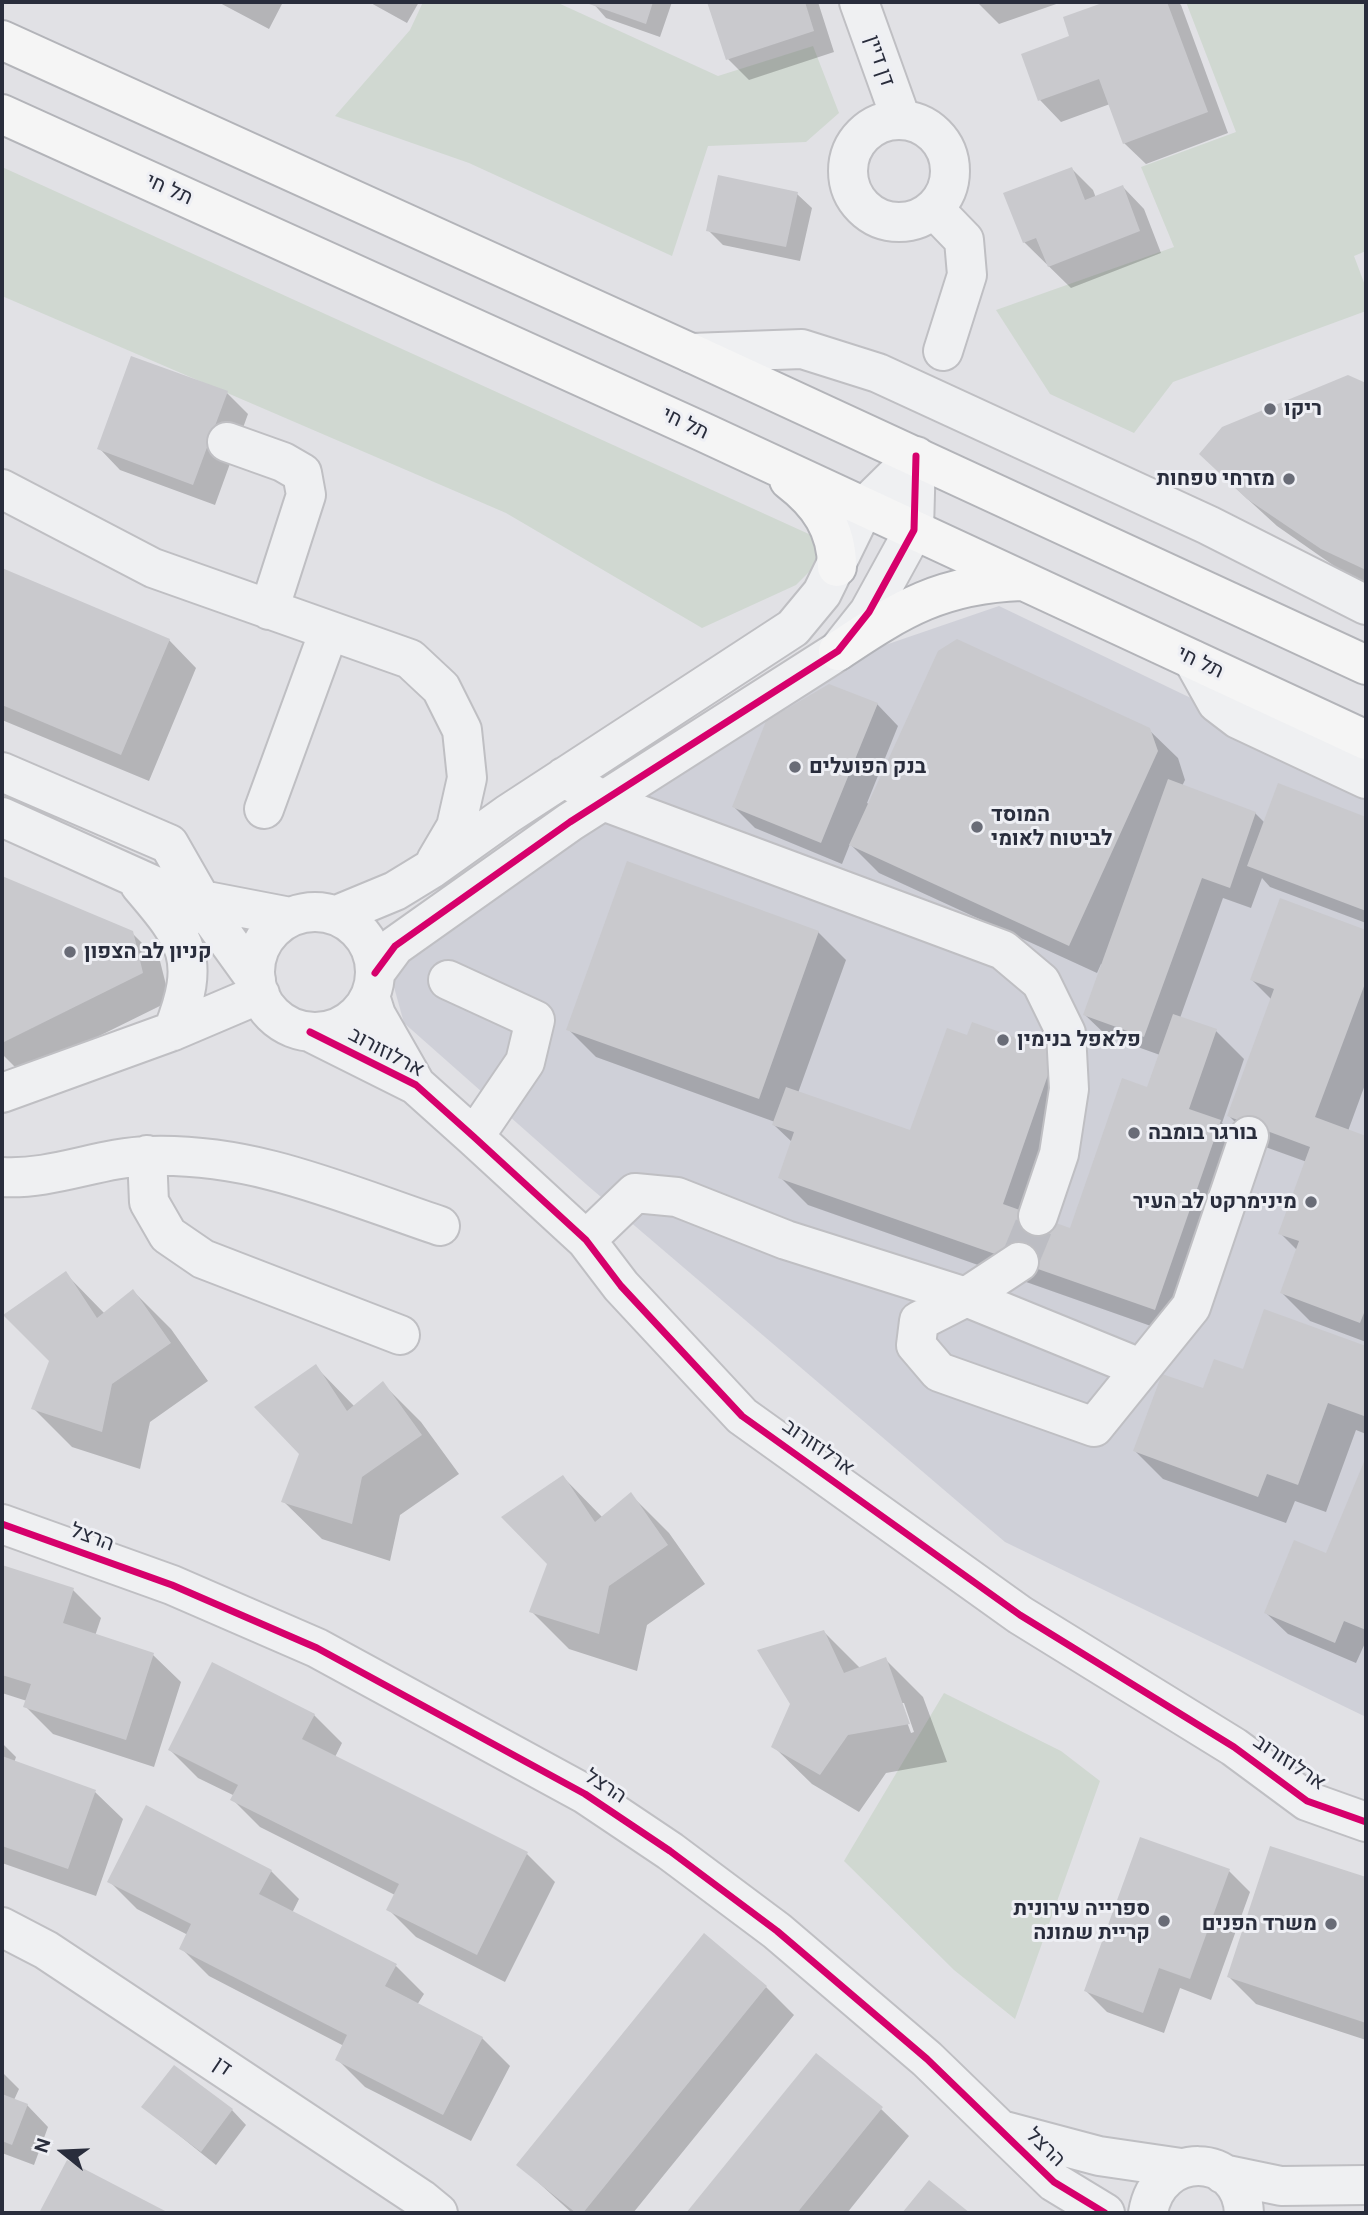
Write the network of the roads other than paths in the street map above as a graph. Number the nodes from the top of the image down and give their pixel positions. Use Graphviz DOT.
graph roads {
  1 [pos="859,2"];
  2 [pos="2,40"];
  3 [pos="2,114"];
  4 [pos="901,118"];
  5 [pos="934,209"];
  6 [pos="943,351"];
  7 [pos="691,353"];
  8 [pos="227,442"];
  9 [pos="916,456"];
  10 [pos="759,458"];
  11 [pos="2,489"];
  12 [pos="864,507"];
  13 [pos="914,530"];
  14 [pos="837,567"];
  15 [pos="1024,581"];
  16 [pos="1366,605"];
  17 [pos="269,610"];
  18 [pos="329,631"];
  19 [pos="838,651"];
  20 [pos="1193,660"];
  21 [pos="1366,665"];
  22 [pos="1366,740"];
  23 [pos="2,772"];
  24 [pos="564,777"];
  25 [pos="1366,779"];
  26 [pos="603,801"];
  27 [pos="264,809"];
  28 [pos="2,817"];
  29 [pos="431,869"];
  30 [pos="132,875"];
  31 [pos="188,897"];
  32 [pos="337,915"];
  33 [pos="290,917"];
  34 [pos="448,980"];
  35 [pos="373,985"];
  36 [pos="264,997"];
  37 [pos="173,1031"];
  38 [pos="310,1031"];
  39 [pos="415,1085"];
  40 [pos="2,1093"];
  41 [pos="1249,1136"];
  42 [pos="474,1137"];
  43 [pos="147,1156"];
  44 [pos="2,1177"];
  45 [pos="1038,1216"];
  46 [pos="440,1226"];
  47 [pos="586,1240"];
  48 [pos="1019,1262"];
  49 [pos="966,1297"];
  50 [pos="400,1335"];
  51 [pos="1140,1368"];
  52 [pos="2,1524"];
  53 [pos="1366,1822"];
  54 [pos="2,1927"];
  55 [pos="999,2129"];
  56 [pos="1181,2168"];
  57 [pos="1223,2174"];
  58 [pos="1366,2185"];
  59 [pos="438,2213"];
  60 [pos="1105,2213"];
  61 [pos="1148,2213"];
  62 [pos="1244,2213"];
  63 [pos="1297,2213"];
  1 -- 4 [label="street, דן דיין"];
  2 -- 7 [label="highway"];
  3 -- 10 [label="highway, תל חי"];
  4 -- 5 [label="street"];
  4 -- 5 [label="street"];
  5 -- 6 [label="street"];
  7 -- 9 [label="highway"];
  7 -- 16 [label="street"];
  8 -- 17 [label="street"];
  9 -- 12 [label="street"];
  9 -- 13 [label="street"];
  9 -- 21 [label="highway"];
  10 -- 12 [label="highway, תל חי"];
  10 -- 14 [label="highway"];
  11 -- 17 [label="street"];
  12 -- 13 [label="highway, תל חי"];
  12 -- 14 [label="street"];
  13 -- 15 [label="highway, תל חי"];
  13 -- 19 [label="street"];
  14 -- 24 [label="street"];
  15 -- 19 [label="highway"];
  15 -- 20 [label="highway, תל חי"];
  17 -- 18 [label="street"];
  18 -- 27 [label="street"];
  18 -- 29 [label="street"];
  19 -- 26 [label="street"];
  20 -- 22 [label="highway, תל חי"];
  20 -- 25 [label="street"];
  23 -- 31 [label="street"];
  24 -- 26 [label="street"];
  24 -- 29 [label="street"];
  26 -- 35 [label="street"];
  26 -- 45 [label="street"];
  28 -- 30 [label="street"];
  29 -- 32 [label="street"];
  30 -- 31 [label="street"];
  30 -- 37 [label="street"];
  31 -- 33 [label="street"];
  31 -- 36 [label="street"];
  32 -- 33 [label="street"];
  32 -- 35 [label="street"];
  33 -- 36 [label="street"];
  34 -- 42 [label="street"];
  35 -- 38 [label="street"];
  35 -- 39 [label="street, ארלוזורוב"];
  36 -- 37 [label="street"];
  36 -- 38 [label="street"];
  37 -- 40 [label="street"];
  38 -- 39 [label="street, ארלוזורוב"];
  39 -- 42 [label="street, ארלוזורוב"];
  41 -- 51 [label="street"];
  42 -- 47 [label="street, ארלוזורוב"];
  43 -- 44 [label="street"];
  43 -- 46 [label="street"];
  43 -- 50 [label="street"];
  47 -- 49 [label="street"];
  47 -- 53 [label="street, ארלוזורוב"];
  48 -- 49 [label="street"];
  49 -- 51 [label="street"];
  49 -- 51 [label="street"];
  52 -- 55 [label="street, הרצל"];
  54 -- 59 [label="street, דן"];
  55 -- 56 [label="street, הרצל"];
  55 -- 60 [label="street, הרצל"];
  56 -- 57 [label="street, הרצל"];
  56 -- 61 [label="street"];
  57 -- 58 [label="street"];
  57 -- 62 [label="street"];
  58 -- 63 [label="street"];
}
